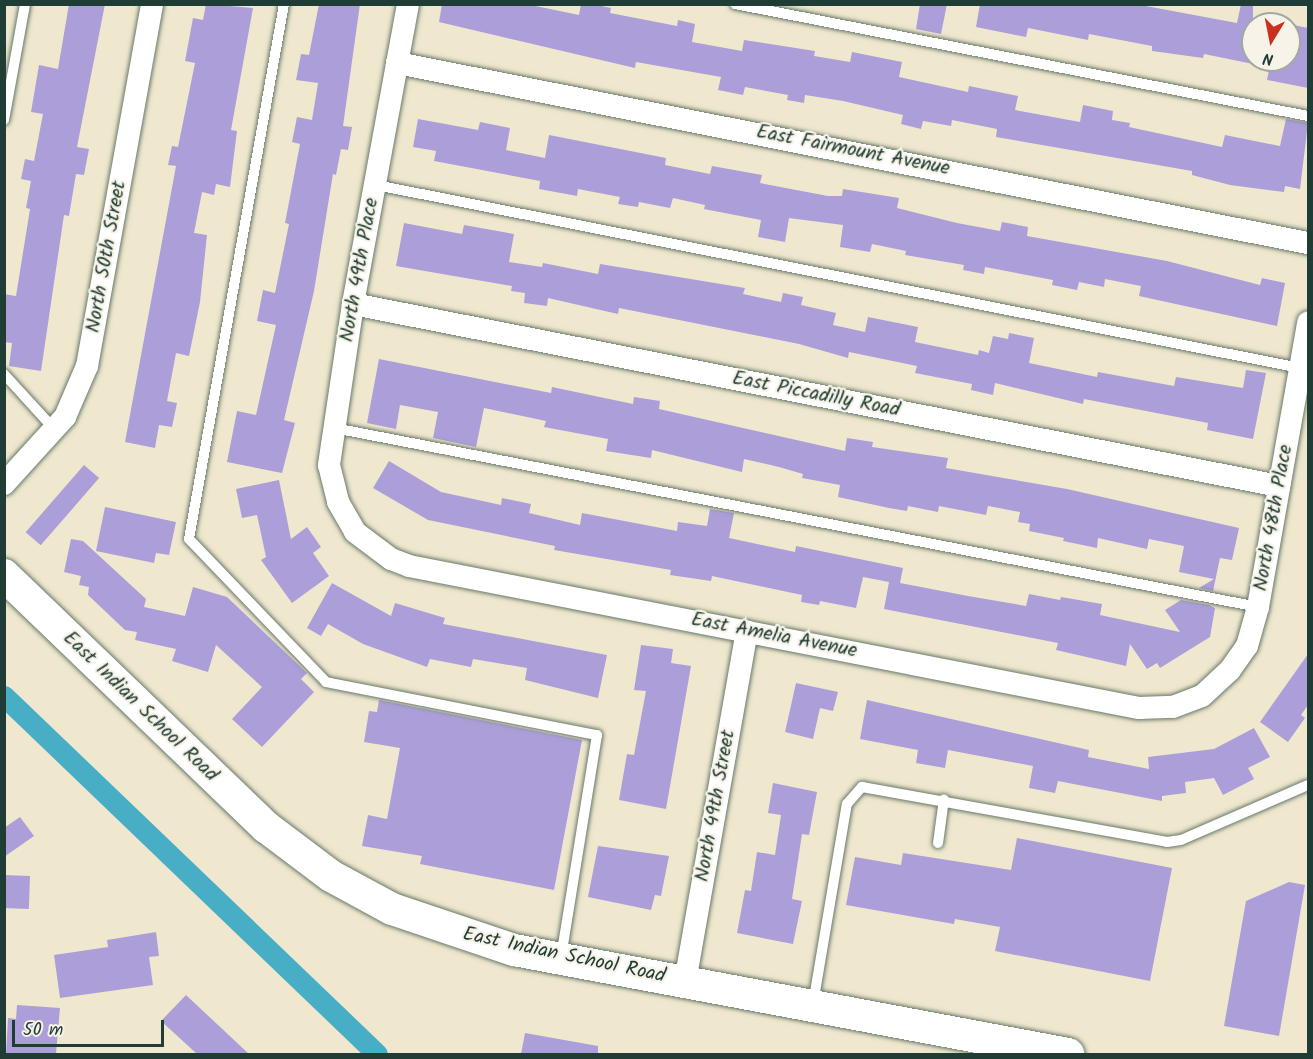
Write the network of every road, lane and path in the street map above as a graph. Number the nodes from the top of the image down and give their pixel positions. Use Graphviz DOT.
graph roads {
  1 [pos="25,4"];
  2 [pos="152,4"];
  3 [pos="284,4"];
  4 [pos="408,4"];
  5 [pos="735,4"];
  6 [pos="397,63"];
  7 [pos="1308,116"];
  8 [pos="4,120"];
  9 [pos="376,185"];
  10 [pos="1308,243"];
  11 [pos="353,304"];
  12 [pos="1308,322"];
  13 [pos="1300,368"];
  14 [pos="4,375"];
  15 [pos="334,428"];
  16 [pos="55,430"];
  17 [pos="4,484"];
  18 [pos="1279,486"];
  19 [pos="355,532"];
  20 [pos="4,575"];
  21 [pos="1258,607"];
  22 [pos="747,631"];
  23 [pos="1202,696"];
  24 [pos="1308,785"];
  25 [pos="944,800"];
  26 [pos="938,843"];
  27 [pos="560,959"];
  28 [pos="686,982"];
  29 [pos="813,1006"];
  30 [pos="1068,1054"];
  1 -- 8 [label="lane"];
  2 -- 16 [label="street, North 50th Street"];
  3 -- 27 [label="lane"];
  4 -- 6 [label="street, North 49th Place"];
  5 -- 7 [label="lane"];
  6 -- 9 [label="street, North 49th Place"];
  6 -- 10 [label="street, East Fairmount Avenue"];
  9 -- 11 [label="street, North 49th Place"];
  9 -- 13 [label="lane"];
  11 -- 15 [label="street, North 49th Place"];
  11 -- 18 [label="street, East Piccadilly Road"];
  12 -- 13 [label="street, North 48th Place"];
  13 -- 18 [label="street, North 48th Place"];
  14 -- 16 [label="lane"];
  15 -- 19 [label="street, North 49th Place"];
  15 -- 21 [label="lane"];
  16 -- 17 [label="street, North 50th Street"];
  18 -- 21 [label="street, North 48th Place"];
  19 -- 22 [label="street, East Amelia Avenue"];
  20 -- 27 [label="main road, East Indian School Road"];
  21 -- 23 [label="street, North 48th Place"];
  22 -- 23 [label="street, East Amelia Avenue"];
  22 -- 28 [label="street, North 49th Street"];
  24 -- 25 [label="lane"];
  25 -- 26 [label="lane"];
  25 -- 29 [label="lane"];
  27 -- 28 [label="main road, East Indian School Road"];
  28 -- 29 [label="main road, East Indian School Road"];
  29 -- 30 [label="main road, East Indian School Road"];
}
